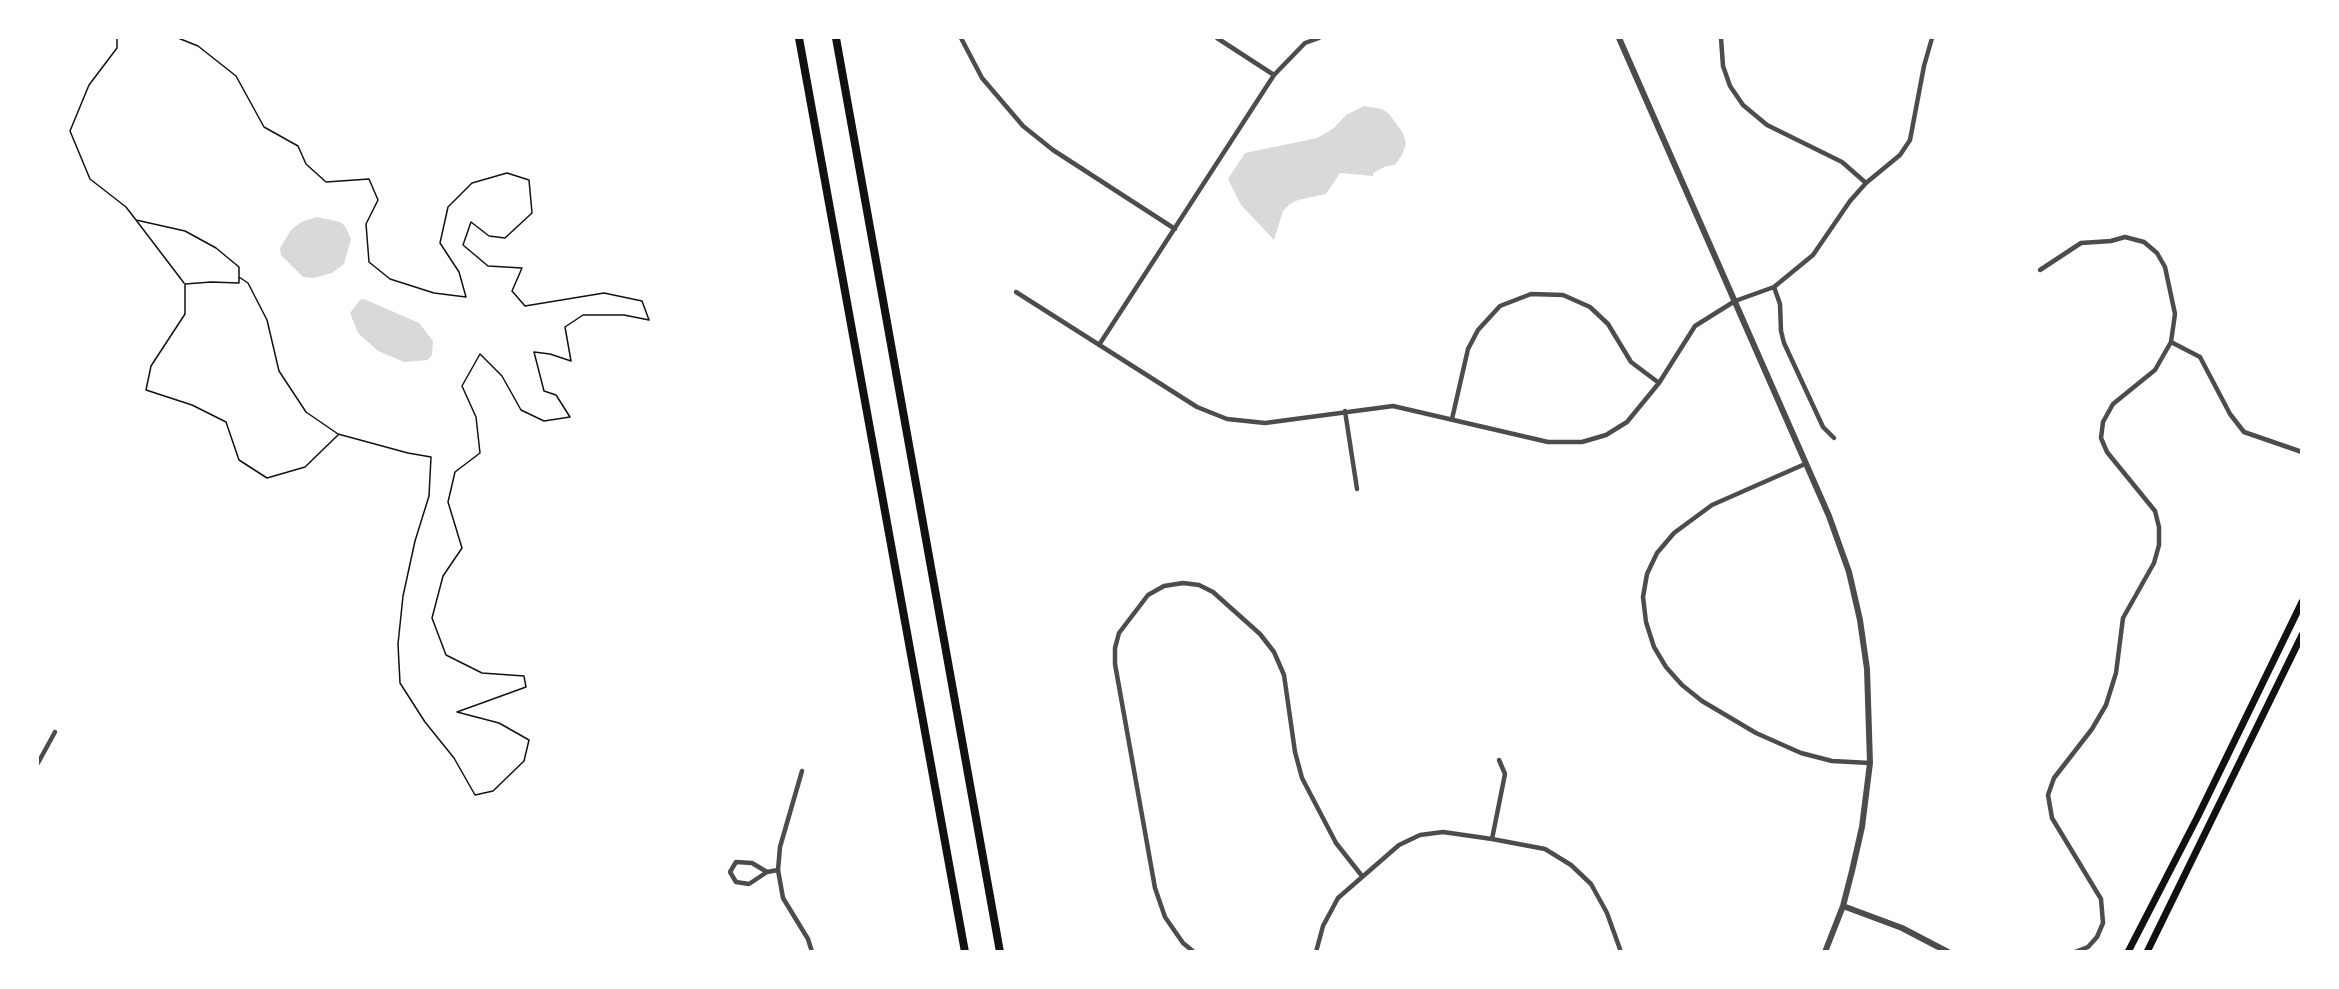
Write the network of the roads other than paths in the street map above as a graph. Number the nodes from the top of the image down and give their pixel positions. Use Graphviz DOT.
graph roads {
  1 [pos="799,38"];
  2 [pos="836,38"];
  3 [pos="961,38"];
  4 [pos="1217,38"];
  5 [pos="1319,38"];
  6 [pos="1619,38"];
  7 [pos="1720,38"];
  8 [pos="1932,38"];
  9 [pos="1275,75"];
  10 [pos="1866,183"];
  11 [pos="1175,229"];
  12 [pos="2040,270"];
  13 [pos="1774,287"];
  14 [pos="1016,292"];
  15 [pos="1735,301"];
  16 [pos="2171,342"];
  17 [pos="1100,345"];
  18 [pos="1659,383"];
  19 [pos="1345,411"];
  20 [pos="1452,419"];
  21 [pos="1834,438"];
  22 [pos="2301,452"];
  23 [pos="1805,464"];
  24 [pos="1357,489"];
  25 [pos="2301,602"];
  26 [pos="2301,635"];
  27 [pos="56,732"];
  28 [pos="1499,760"];
  29 [pos="38,763"];
  30 [pos="1870,764"];
  31 [pos="802,771"];
  32 [pos="1492,839"];
  33 [pos="778,870"];
  34 [pos="767,872"];
  35 [pos="1362,876"];
  36 [pos="1843,906"];
  37 [pos="959,917"];
  38 [pos="812,951"];
  39 [pos="961,951"];
  40 [pos="965,951"];
  41 [pos="1000,951"];
  42 [pos="1194,951"];
  43 [pos="1316,951"];
  44 [pos="1621,951"];
  45 [pos="1825,951"];
  46 [pos="1948,951"];
  47 [pos="2075,951"];
  48 [pos="2128,951"];
  49 [pos="2147,951"];
  1 -- 37 [label="highway"];
  2 -- 41 [label="highway"];
  3 -- 11 [label="street"];
  4 -- 9 [label="street"];
  5 -- 9 [label="street"];
  6 -- 15 [label="street"];
  7 -- 10 [label="street"];
  8 -- 10 [label="street"];
  9 -- 11 [label="street"];
  10 -- 13 [label="street"];
  11 -- 17 [label="street"];
  12 -- 16 [label="street"];
  13 -- 15 [label="street"];
  13 -- 21 [label="street"];
  14 -- 17 [label="street"];
  15 -- 18 [label="street"];
  15 -- 23 [label="street"];
  16 -- 22 [label="street"];
  16 -- 47 [label="street"];
  17 -- 19 [label="street"];
  18 -- 20 [label="street"];
  18 -- 20 [label="street"];
  19 -- 20 [label="street"];
  19 -- 24 [label="street"];
  23 -- 30 [label="street"];
  23 -- 30 [label="street"];
  25 -- 48 [label="main road"];
  26 -- 49 [label="main road"];
  27 -- 29 [label="street"];
  28 -- 32 [label="street"];
  30 -- 36 [label="street"];
  31 -- 33 [label="street"];
  32 -- 35 [label="street"];
  32 -- 44 [label="street"];
  33 -- 34 [label="street"];
  33 -- 38 [label="street"];
  34 -- 34 [label="street"];
  35 -- 42 [label="street"];
  35 -- 43 [label="street"];
  36 -- 45 [label="street"];
  36 -- 46 [label="street"];
  37 -- 39 [label="highway"];
  37 -- 40 [label="highway"];
}
